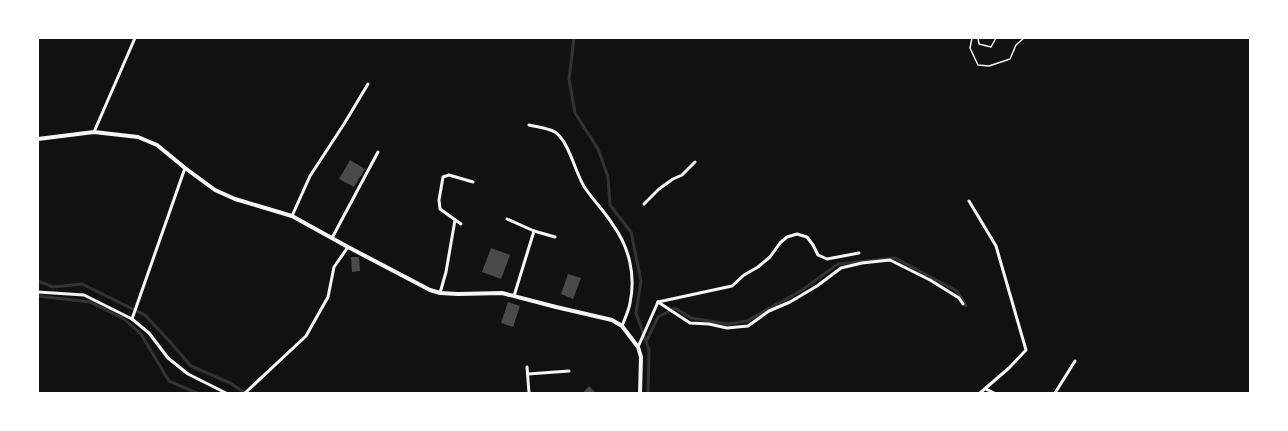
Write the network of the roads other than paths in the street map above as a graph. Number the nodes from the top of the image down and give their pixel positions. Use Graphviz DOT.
graph roads {
  1 [pos="135,38"];
  2 [pos="368,84"];
  3 [pos="528,125"];
  4 [pos="94,132"];
  5 [pos="38,139"];
  6 [pos="378,152"];
  7 [pos="695,162"];
  8 [pos="185,168"];
  9 [pos="473,182"];
  10 [pos="969,201"];
  11 [pos="644,204"];
  12 [pos="292,216"];
  13 [pos="507,219"];
  14 [pos="455,220"];
  15 [pos="460,224"];
  16 [pos="534,231"];
  17 [pos="555,237"];
  18 [pos="332,238"];
  19 [pos="348,247"];
  20 [pos="859,253"];
  21 [pos="38,292"];
  22 [pos="440,293"];
  23 [pos="514,296"];
  24 [pos="658,302"];
  25 [pos="963,304"];
  26 [pos="132,319"];
  27 [pos="622,326"];
  28 [pos="638,347"];
  29 [pos="1075,361"];
  30 [pos="527,368"];
  31 [pos="569,371"];
  32 [pos="528,374"];
  33 [pos="986,389"];
  34 [pos="226,393"];
  35 [pos="245,393"];
  36 [pos="529,393"];
  37 [pos="640,393"];
  38 [pos="980,393"];
  39 [pos="994,393"];
  40 [pos="1055,393"];
  1 -- 4 [label="lane"];
  2 -- 12 [label="lane"];
  3 -- 27 [label="lane"];
  4 -- 5 [label="street"];
  4 -- 8 [label="street"];
  6 -- 18 [label="lane"];
  7 -- 11 [label="lane"];
  8 -- 12 [label="street"];
  8 -- 26 [label="lane"];
  9 -- 14 [label="lane"];
  10 -- 33 [label="lane"];
  12 -- 18 [label="street"];
  13 -- 16 [label="lane"];
  14 -- 15 [label="lane"];
  14 -- 22 [label="lane"];
  16 -- 17 [label="lane"];
  16 -- 23 [label="lane"];
  18 -- 19 [label="street"];
  19 -- 22 [label="street"];
  19 -- 35 [label="lane"];
  20 -- 24 [label="lane"];
  21 -- 26 [label="lane"];
  22 -- 23 [label="street"];
  23 -- 27 [label="street"];
  24 -- 25 [label="lane"];
  24 -- 28 [label="lane"];
  26 -- 34 [label="lane"];
  27 -- 28 [label="street"];
  28 -- 37 [label="street"];
  29 -- 40 [label="lane"];
  30 -- 32 [label="lane"];
  31 -- 32 [label="lane"];
  32 -- 36 [label="lane"];
  33 -- 38 [label="lane"];
  33 -- 39 [label="lane"];
}
